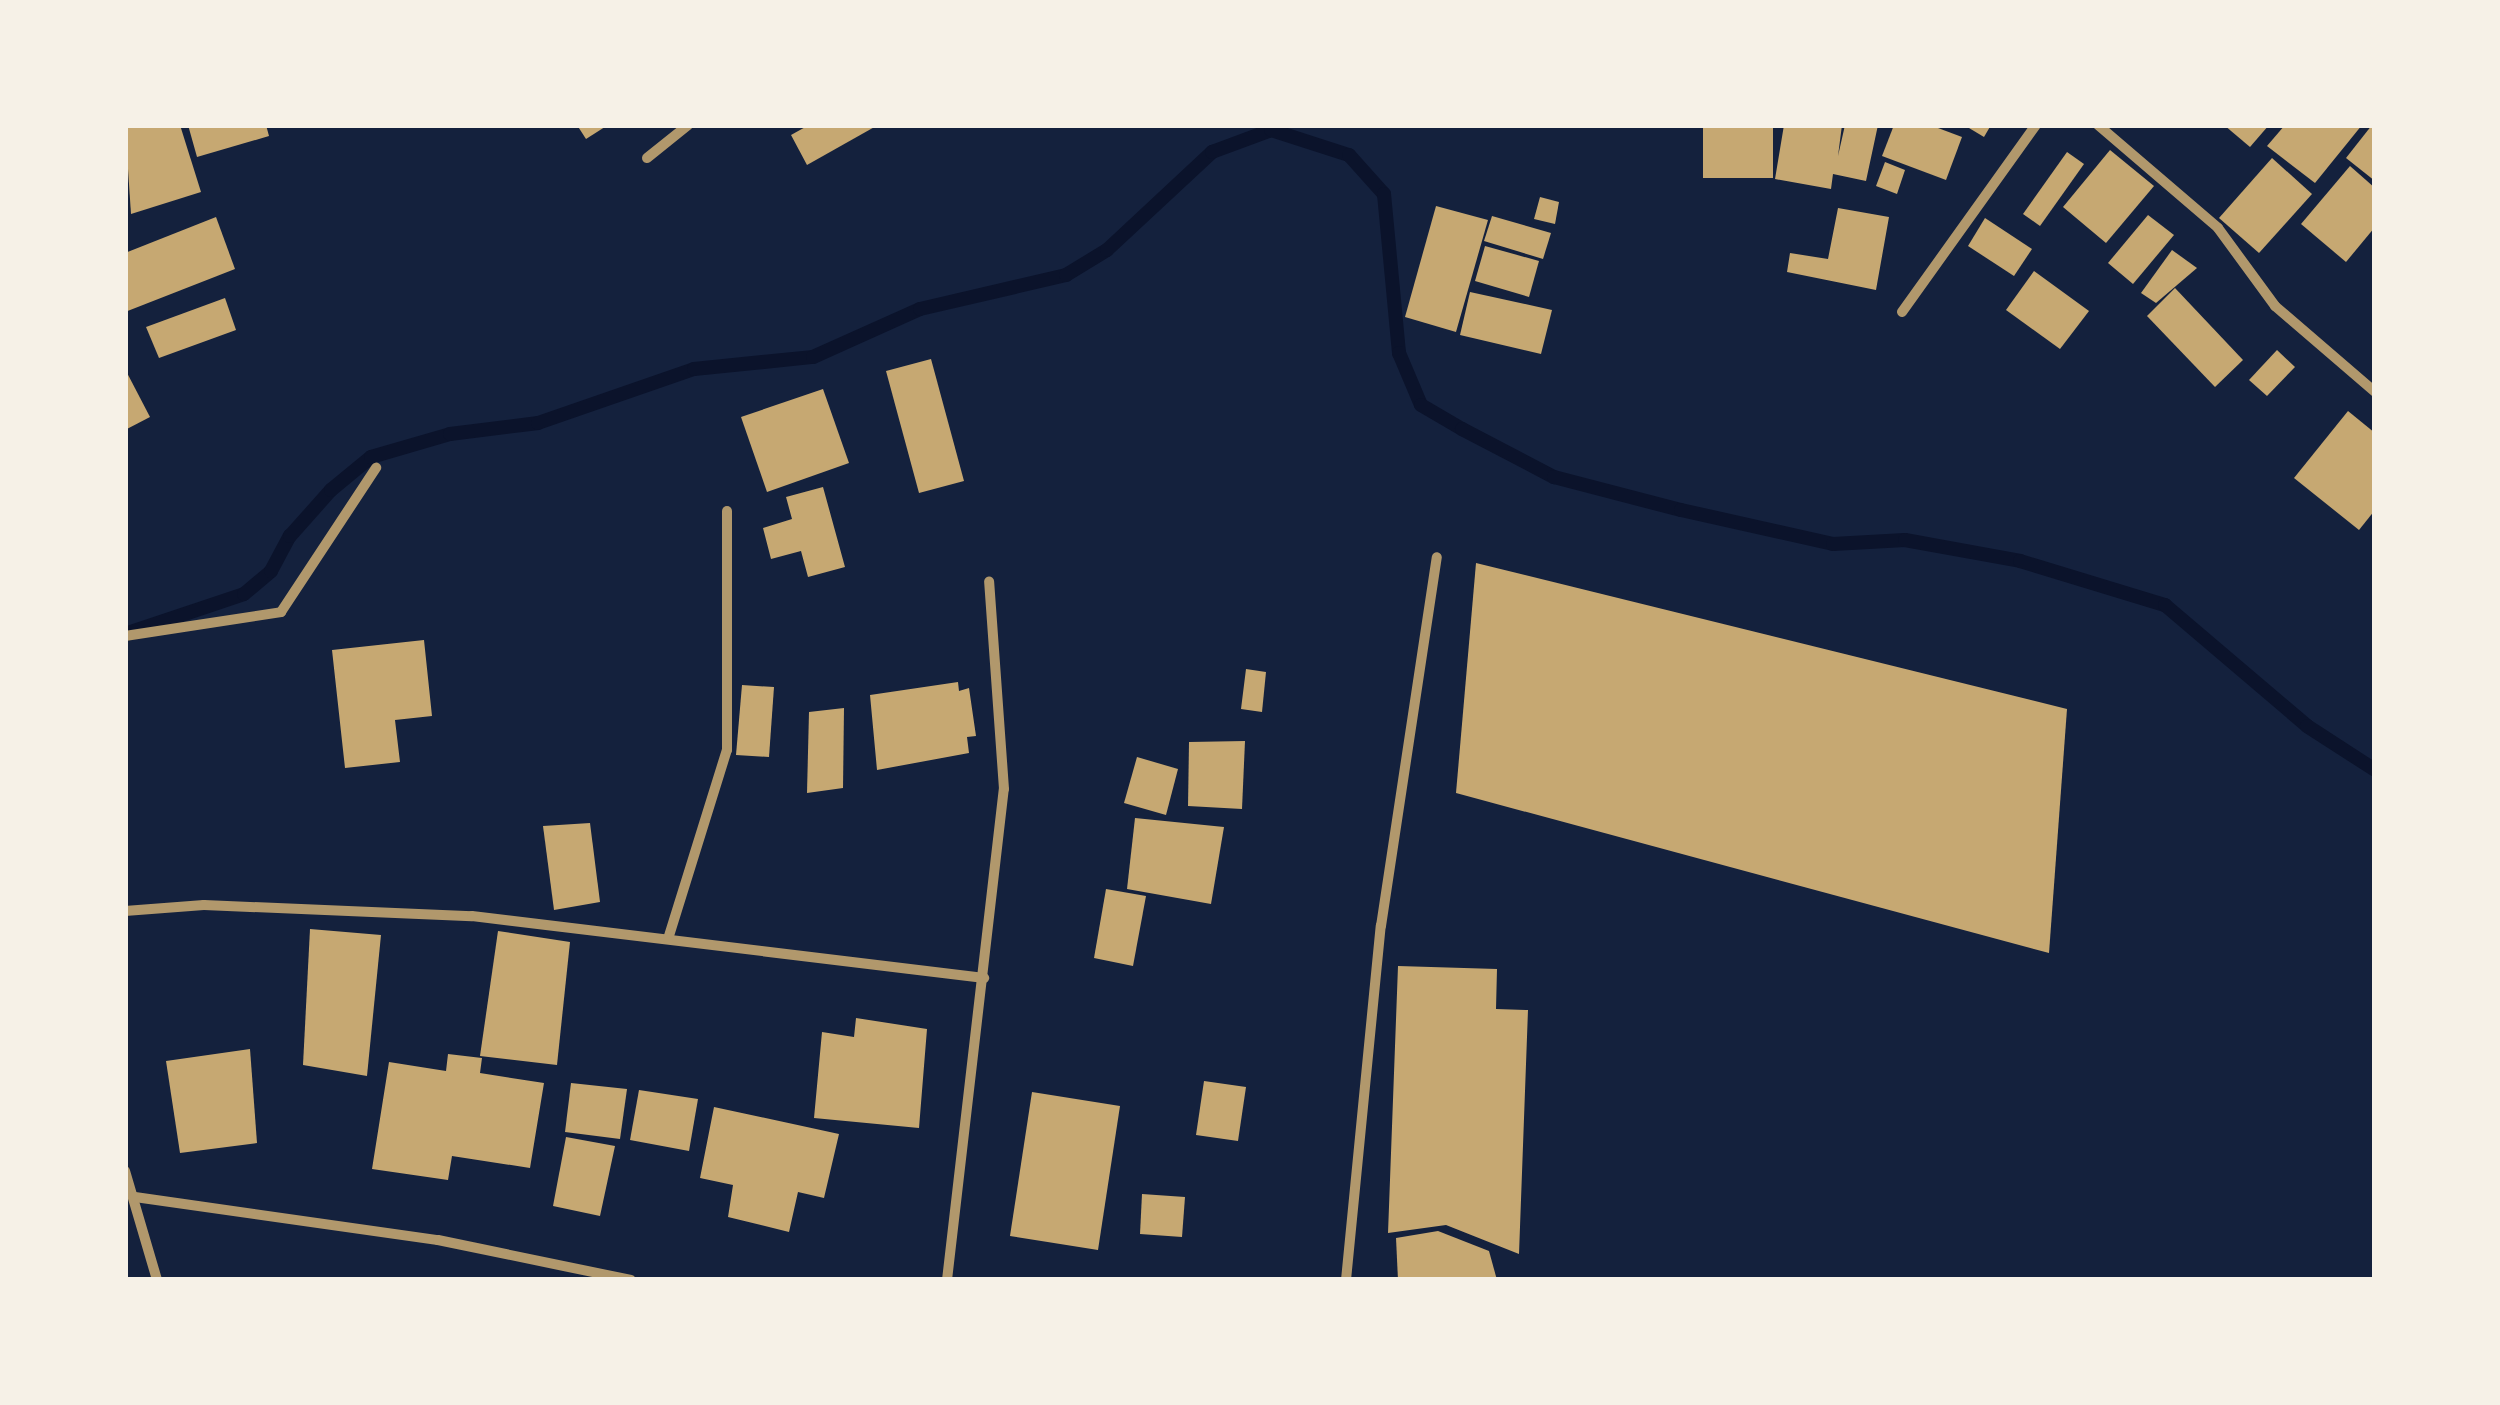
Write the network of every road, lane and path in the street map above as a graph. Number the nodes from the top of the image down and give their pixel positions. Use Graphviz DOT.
graph roads {
  1 [pos="688,125"];
  2 [pos="2036,125"];
  3 [pos="2098,125"];
  4 [pos="647,158"];
  5 [pos="1902,312"];
  6 [pos="2375,392"];
  7 [pos="376,468"];
  8 [pos="727,511"];
  9 [pos="1438,558"];
  10 [pos="989,582"];
  11 [pos="125,636"];
  12 [pos="125,911"];
  13 [pos="668,939"];
  14 [pos="984,978"];
  15 [pos="125,1171"];
  16 [pos="135,1197"];
  17 [pos="157,1280"];
  18 [pos="631,1280"];
  19 [pos="947,1280"];
  20 [pos="1346,1280"];
  1 -- 4 [label="street"];
  2 -- 5 [label="street"];
  3 -- 6 [label="street"];
  7 -- 11 [label="street"];
  8 -- 13 [label="street"];
  9 -- 20 [label="street"];
  10 -- 14 [label="street"];
  12 -- 13 [label="street"];
  13 -- 14 [label="street"];
  14 -- 19 [label="street"];
  15 -- 16 [label="street"];
  16 -- 17 [label="street"];
  16 -- 18 [label="street"];
}
